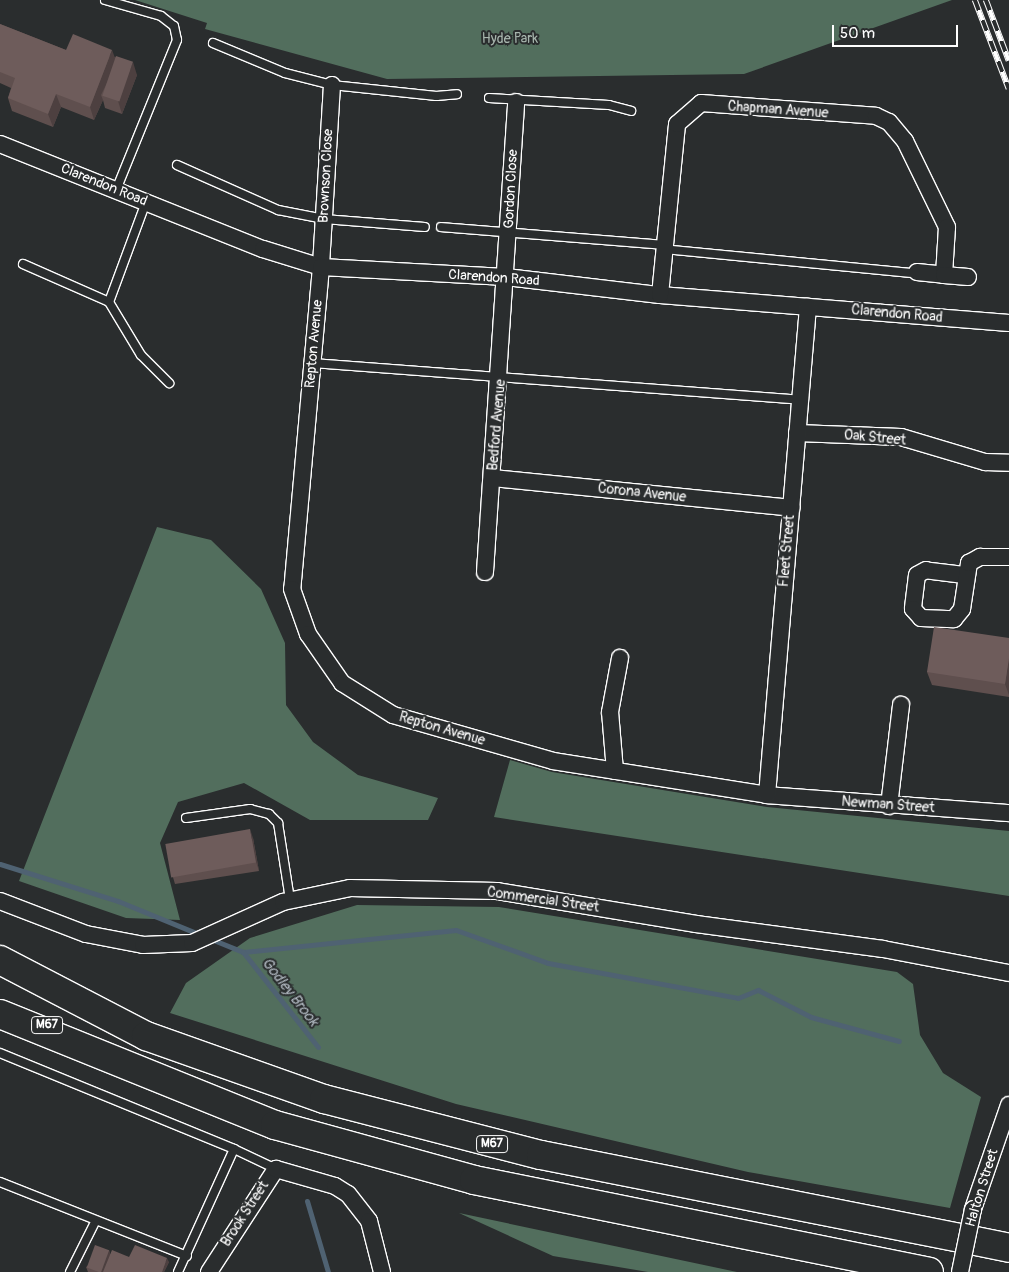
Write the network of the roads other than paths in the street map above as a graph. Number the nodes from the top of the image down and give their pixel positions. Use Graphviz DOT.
graph roads {
  1 [pos="105,0"];
  2 [pos="212,43"];
  3 [pos="332,85"];
  4 [pos="457,94"];
  5 [pos="489,98"];
  6 [pos="516,102"];
  7 [pos="631,111"];
  8 [pos="0,144"];
  9 [pos="176,165"];
  10 [pos="116,190"];
  11 [pos="146,202"];
  12 [pos="324,219"];
  13 [pos="425,227"];
  14 [pos="441,227"];
  15 [pos="509,233"];
  16 [pos="663,247"];
  17 [pos="23,264"];
  18 [pos="321,267"];
  19 [pos="914,273"];
  20 [pos="944,275"];
  21 [pos="506,277"];
  22 [pos="968,277"];
  23 [pos="660,295"];
  24 [pos="109,302"];
  25 [pos="808,307"];
  26 [pos="1009,323"];
  27 [pos="312,363"];
  28 [pos="501,376"];
  29 [pos="169,383"];
  30 [pos="800,400"];
  31 [pos="797,433"];
  32 [pos="1009,463"];
  33 [pos="493,478"];
  34 [pos="791,508"];
  35 [pos="1009,557"];
  36 [pos="485,572"];
  37 [pos="964,575"];
  38 [pos="620,658"];
  39 [pos="901,705"];
  40 [pos="615,771"];
  41 [pos="767,795"];
  42 [pos="889,806"];
  43 [pos="1009,813"];
  44 [pos="186,818"];
  45 [pos="290,900"];
  46 [pos="0,901"];
  47 [pos="0,960"];
  48 [pos="1009,973"];
  49 [pos="0,996"];
  50 [pos="0,1014"];
  51 [pos="0,1053"];
  52 [pos="95,1054"];
  53 [pos="1009,1105"];
  54 [pos="234,1149"];
  55 [pos="276,1170"];
  56 [pos="0,1182"];
  57 [pos="95,1222"];
  58 [pos="1009,1248"];
  59 [pos="187,1256"];
  60 [pos="70,1272"];
  61 [pos="178,1272"];
  62 [pos="209,1272"];
  63 [pos="382,1272"];
  64 [pos="929,1272"];
  65 [pos="960,1272"];
  1 -- 10 [label="lane"];
  2 -- 3 [label="lane"];
  3 -- 4 [label="lane"];
  3 -- 12 [label="street, Brownson Close"];
  5 -- 6 [label="lane"];
  6 -- 7 [label="lane"];
  6 -- 15 [label="street, Gordon Close"];
  8 -- 10 [label="street, Clarendon Road"];
  9 -- 12 [label="lane"];
  10 -- 11 [label="street, Clarendon Road"];
  11 -- 18 [label="street, Clarendon Road"];
  11 -- 24 [label="lane"];
  12 -- 13 [label="lane"];
  12 -- 18 [label="street, Brownson Close"];
  14 -- 15 [label="lane"];
  15 -- 16 [label="lane"];
  15 -- 21 [label="street, Gordon Close"];
  16 -- 19 [label="lane"];
  16 -- 20 [label="street, Chapman Avenue"];
  16 -- 23 [label="street, Chapman Avenue"];
  17 -- 24 [label="lane"];
  18 -- 21 [label="street, Clarendon Road"];
  18 -- 27 [label="street, Repton Avenue"];
  19 -- 20 [label="street"];
  20 -- 22 [label="street"];
  21 -- 23 [label="street, Clarendon Road"];
  21 -- 28 [label="street, Bedford Avenue"];
  23 -- 25 [label="street, Clarendon Road"];
  24 -- 29 [label="lane"];
  25 -- 26 [label="street, Clarendon Road"];
  25 -- 30 [label="street, Fleet Street"];
  27 -- 28 [label="lane"];
  27 -- 40 [label="street, Repton Avenue"];
  28 -- 30 [label="lane"];
  28 -- 33 [label="street, Bedford Avenue"];
  30 -- 31 [label="street, Fleet Street"];
  31 -- 32 [label="street, Oak Street"];
  31 -- 34 [label="street, Fleet Street"];
  33 -- 34 [label="street, Corona Avenue"];
  33 -- 36 [label="street, Bedford Avenue"];
  34 -- 41 [label="street, Fleet Street"];
  35 -- 37 [label="street"];
  38 -- 40 [label="street"];
  39 -- 42 [label="street"];
  40 -- 41 [label="street, Repton Avenue"];
  41 -- 42 [label="street, Newman Street"];
  42 -- 43 [label="street, Newman Street"];
  44 -- 45 [label="lane"];
  45 -- 46 [label="street, Commercial Street"];
  45 -- 48 [label="street, Commercial Street"];
  47 -- 58 [label="highway, M67"];
  49 -- 52 [label="highway, M67"];
  50 -- 52 [label="highway, M67"];
  51 -- 54 [label="lane"];
  52 -- 64 [label="highway, M67"];
  53 -- 65 [label="street, Halton Street, bridge"];
  54 -- 55 [label="lane"];
  54 -- 59 [label="lane"];
  55 -- 62 [label="street, Brook Street"];
  55 -- 63 [label="street, Brook Street"];
  56 -- 57 [label="lane"];
  57 -- 59 [label="lane"];
  57 -- 60 [label="lane"];
  59 -- 61 [label="lane"];
}
